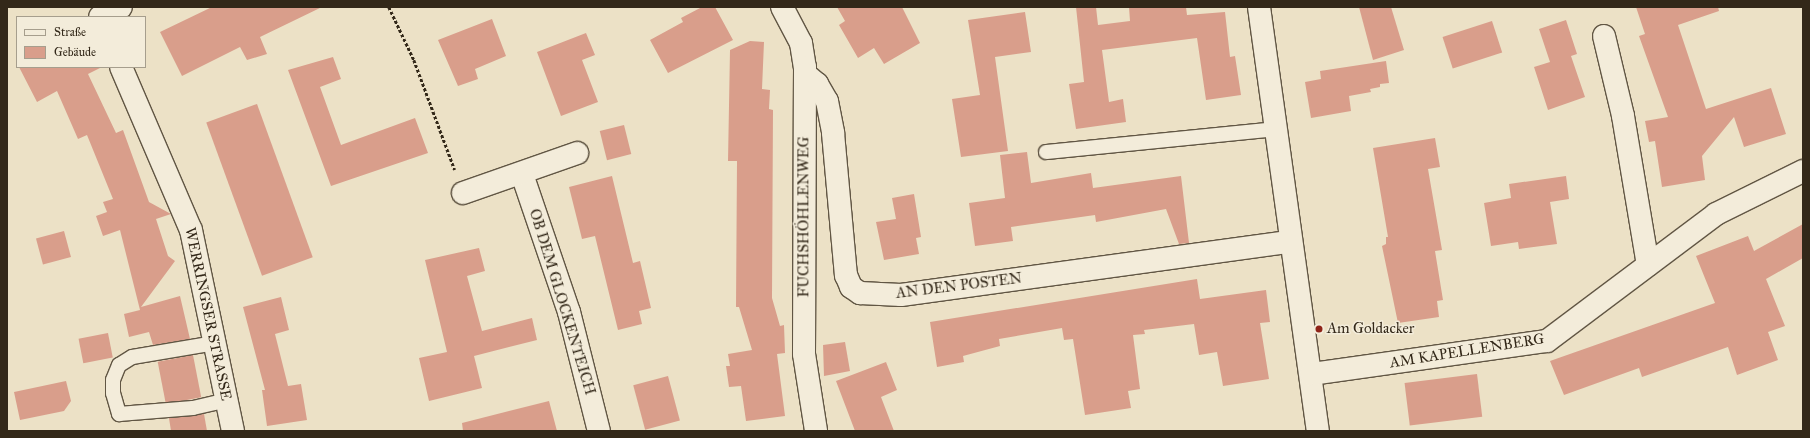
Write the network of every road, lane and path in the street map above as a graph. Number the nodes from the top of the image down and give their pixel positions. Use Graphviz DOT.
graph roads {
  1 [pos="94,7"];
  2 [pos="121,7"];
  3 [pos="389,7"];
  4 [pos="782,7"];
  5 [pos="1259,7"];
  6 [pos="99,16"];
  7 [pos="102,16"];
  8 [pos="1604,36"];
  9 [pos="121,68"];
  10 [pos="805,74"];
  11 [pos="1275,129"];
  12 [pos="577,152"];
  13 [pos="1046,152"];
  14 [pos="1803,171"];
  15 [pos="522,174"];
  16 [pos="463,193"];
  17 [pos="1290,242"];
  18 [pos="1648,265"];
  19 [pos="215,343"];
  20 [pos="1311,374"];
  21 [pos="227,400"];
  22 [pos="234,431"];
  23 [pos="600,431"];
  24 [pos="816,431"];
  25 [pos="1318,431"];
  1 -- 6 [label="street"];
  2 -- 7 [label="street"];
  3 -- 16 [label="path"];
  4 -- 10 [label="street, FUCHSHÖHLENWEG"];
  5 -- 11 [label="street"];
  8 -- 18 [label="street"];
  9 -- 19 [label="street, WERRINGSER STRASSE"];
  10 -- 17 [label="street, AN DEN POSTEN"];
  10 -- 24 [label="street, FUCHSHÖHLENWEG"];
  11 -- 13 [label="lane"];
  11 -- 17 [label="street"];
  12 -- 15 [label="street"];
  14 -- 18 [label="street, AM KAPELLENBERG"];
  15 -- 16 [label="street"];
  15 -- 23 [label="street, OB DEM GLOCKENTEICH"];
  17 -- 20 [label="street"];
  18 -- 20 [label="street, AM KAPELLENBERG"];
  19 -- 21 [label="street, WERRINGSER STRASSE"];
  19 -- 21 [label="lane"];
  20 -- 25 [label="street"];
  21 -- 22 [label="street, WERRINGSER STRASSE"];
}
